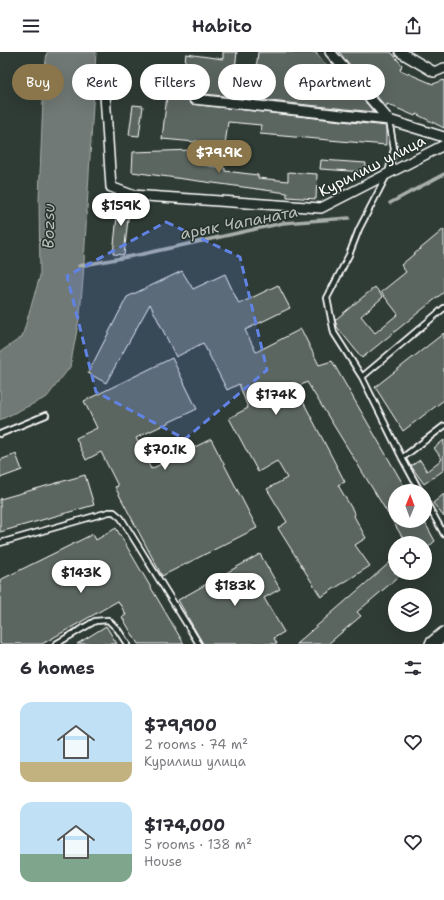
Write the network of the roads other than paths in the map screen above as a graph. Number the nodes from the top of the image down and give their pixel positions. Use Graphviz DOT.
graph roads {
  1 [pos="330,52"];
  2 [pos="400,52"];
  3 [pos="444,68"];
  4 [pos="105,100"];
  5 [pos="203,100"];
  6 [pos="389,120"];
  7 [pos="444,137"];
  8 [pos="444,145"];
  9 [pos="388,173"];
  10 [pos="444,308"];
  11 [pos="362,377"];
  12 [pos="46,415"];
  13 [pos="444,426"];
  14 [pos="0,434"];
  15 [pos="402,458"];
  16 [pos="416,484"];
  17 [pos="432,513"];
  18 [pos="444,534"];
  19 [pos="0,543"];
  20 [pos="444,634"];
  21 [pos="56,644"];
  22 [pos="127,644"];
  23 [pos="199,644"];
  24 [pos="432,644"];
  1 -- 6 [label="street"];
  2 -- 3 [label="street"];
  4 -- 9 [label="street, Курилиш улица"];
  5 -- 6 [label="street, Курилиш улица"];
  6 -- 7 [label="street, Курилиш улица"];
  6 -- 9 [label="lane"];
  8 -- 9 [label="street, Курилиш улица"];
  9 -- 11 [label="lane"];
  10 -- 11 [label="lane"];
  11 -- 15 [label="lane"];
  12 -- 14 [label="lane"];
  13 -- 15 [label="lane"];
  15 -- 16 [label="lane"];
  17 -- 18 [label="lane"];
  19 -- 23 [label="lane"];
  20 -- 24 [label="main road"];
  21 -- 22 [label="lane"];
}
